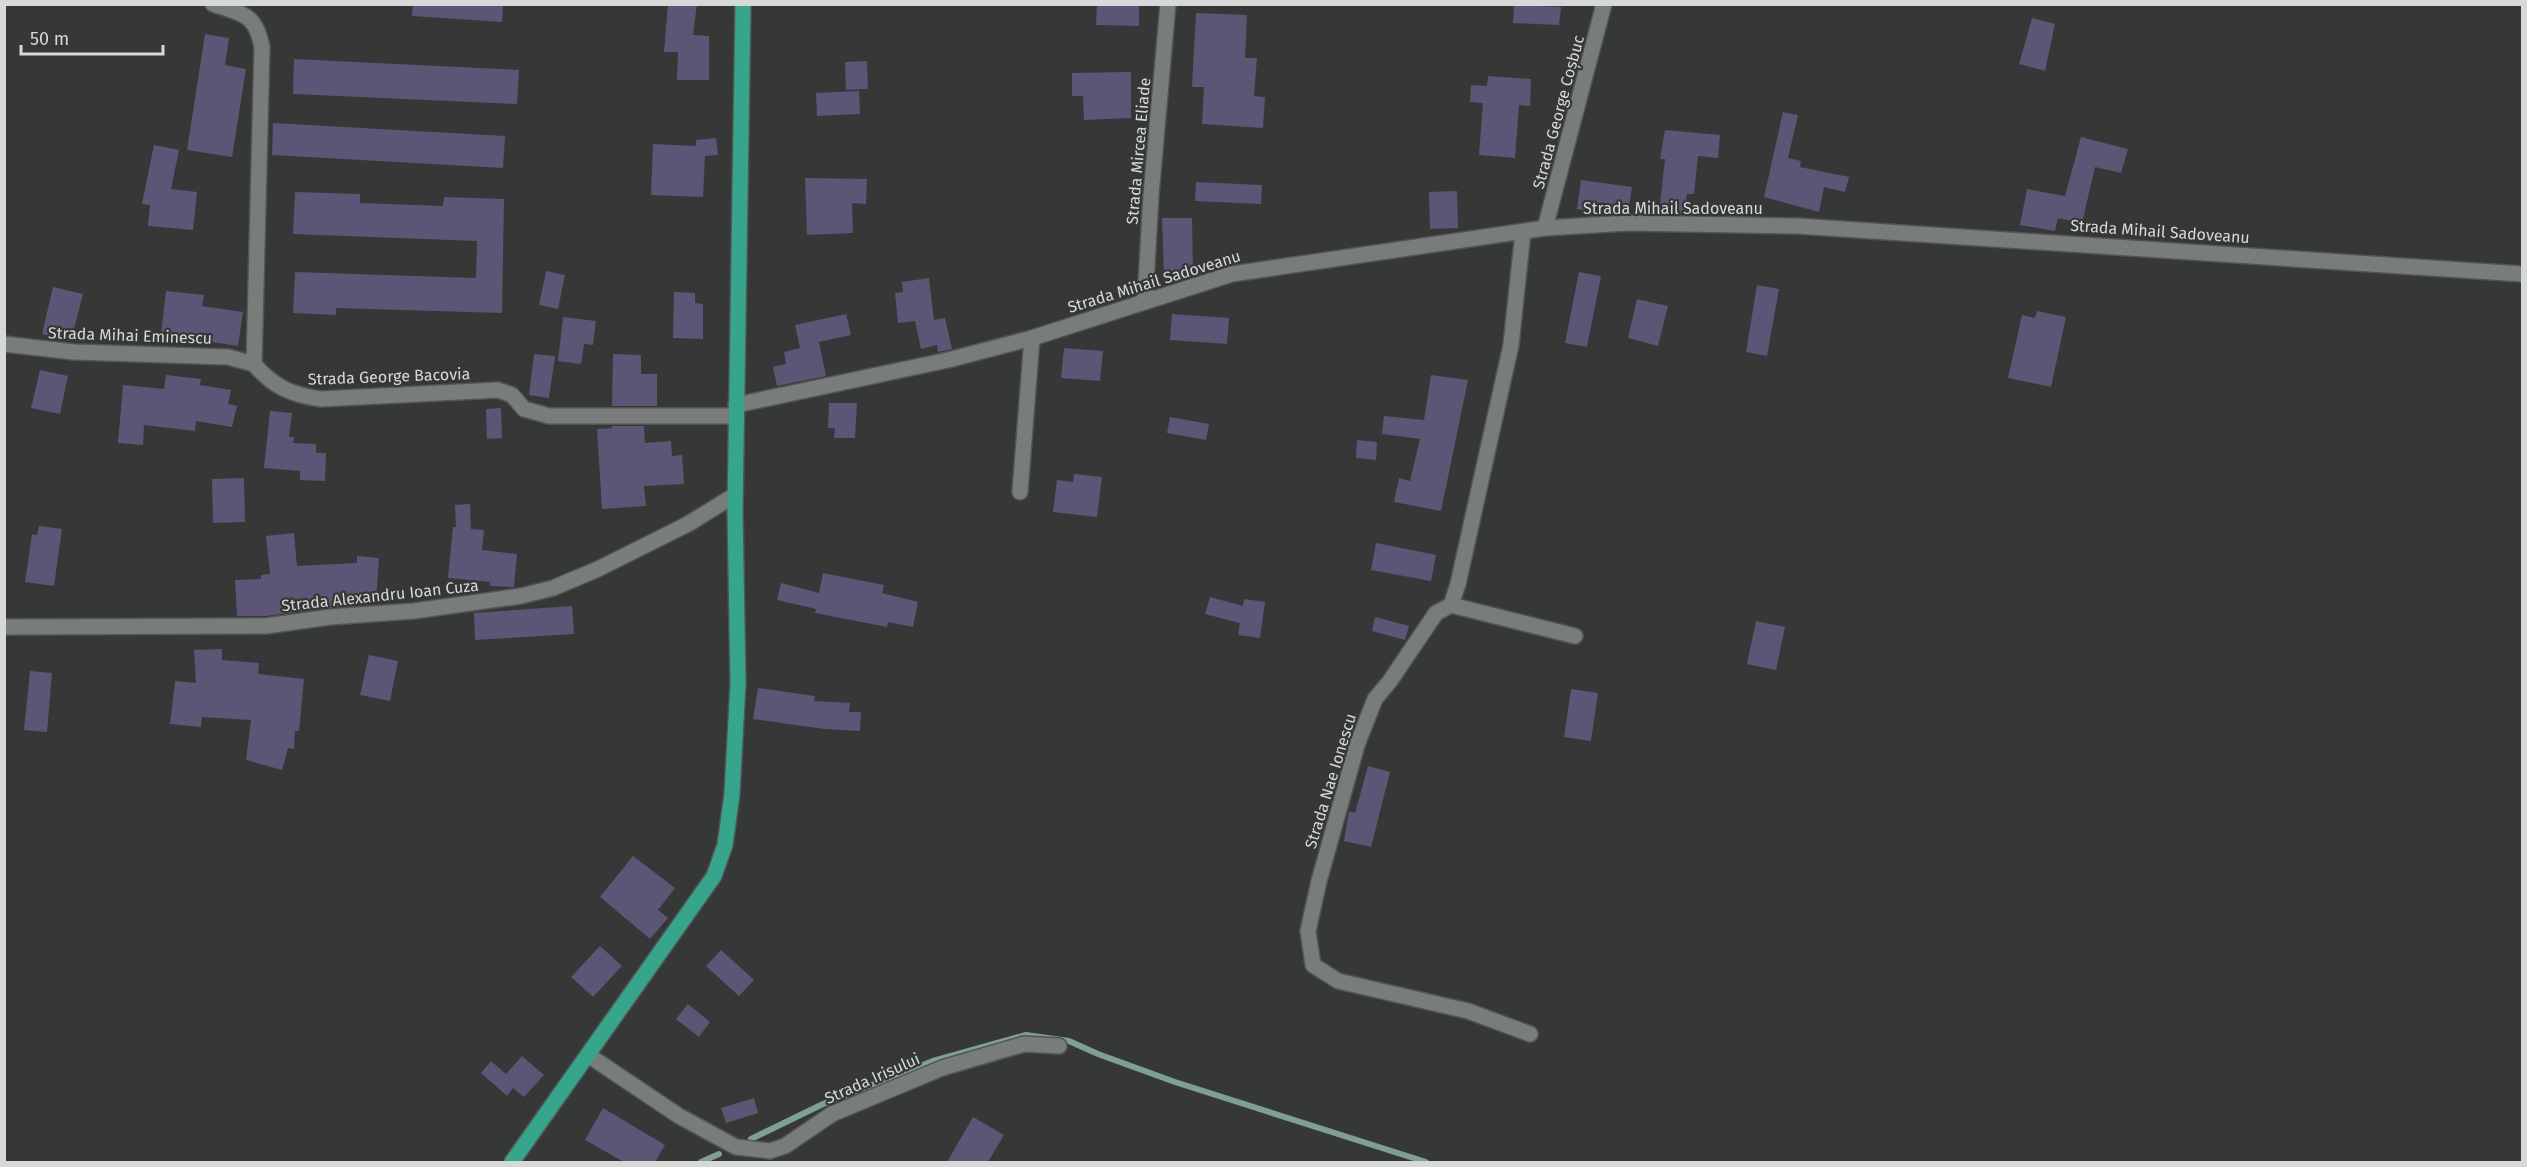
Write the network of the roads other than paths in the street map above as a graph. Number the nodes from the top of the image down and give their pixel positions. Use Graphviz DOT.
graph roads {
  1 [pos="213,4"];
  2 [pos="743,4"];
  3 [pos="1168,4"];
  4 [pos="1604,4"];
  5 [pos="1545,228"];
  6 [pos="1523,232"];
  7 [pos="2523,274"];
  8 [pos="1145,300"];
  9 [pos="1032,338"];
  10 [pos="4,344"];
  11 [pos="254,364"];
  12 [pos="736,410"];
  13 [pos="1020,492"];
  14 [pos="735,495"];
  15 [pos="1451,605"];
  16 [pos="4,627"];
  17 [pos="1575,636"];
  18 [pos="1530,1034"];
  19 [pos="1059,1046"];
  20 [pos="588,1054"];
  21 [pos="512,1162"];
  1 -- 11 [label="street"];
  2 -- 12 [label="main road"];
  3 -- 8 [label="street, Strada Mircea Eliade"];
  4 -- 5 [label="street, Strada George Coșbuc"];
  5 -- 6 [label="street, Strada Mihail Sadoveanu"];
  5 -- 7 [label="street, Strada Mihail Sadoveanu"];
  6 -- 8 [label="street, Strada Mihail Sadoveanu"];
  6 -- 15 [label="street"];
  8 -- 9 [label="street, Strada Mihail Sadoveanu"];
  9 -- 12 [label="street, Strada Mihail Sadoveanu"];
  9 -- 13 [label="street"];
  10 -- 11 [label="street, Strada Mihai Eminescu"];
  11 -- 12 [label="street, Strada George Bacovia"];
  12 -- 14 [label="main road"];
  14 -- 16 [label="street, Strada Alexandru Ioan Cuza"];
  14 -- 20 [label="main road"];
  15 -- 17 [label="street"];
  15 -- 18 [label="street, Strada Nae Ionescu"];
  19 -- 20 [label="street, Strada Irisului"];
  20 -- 21 [label="main road"];
}
